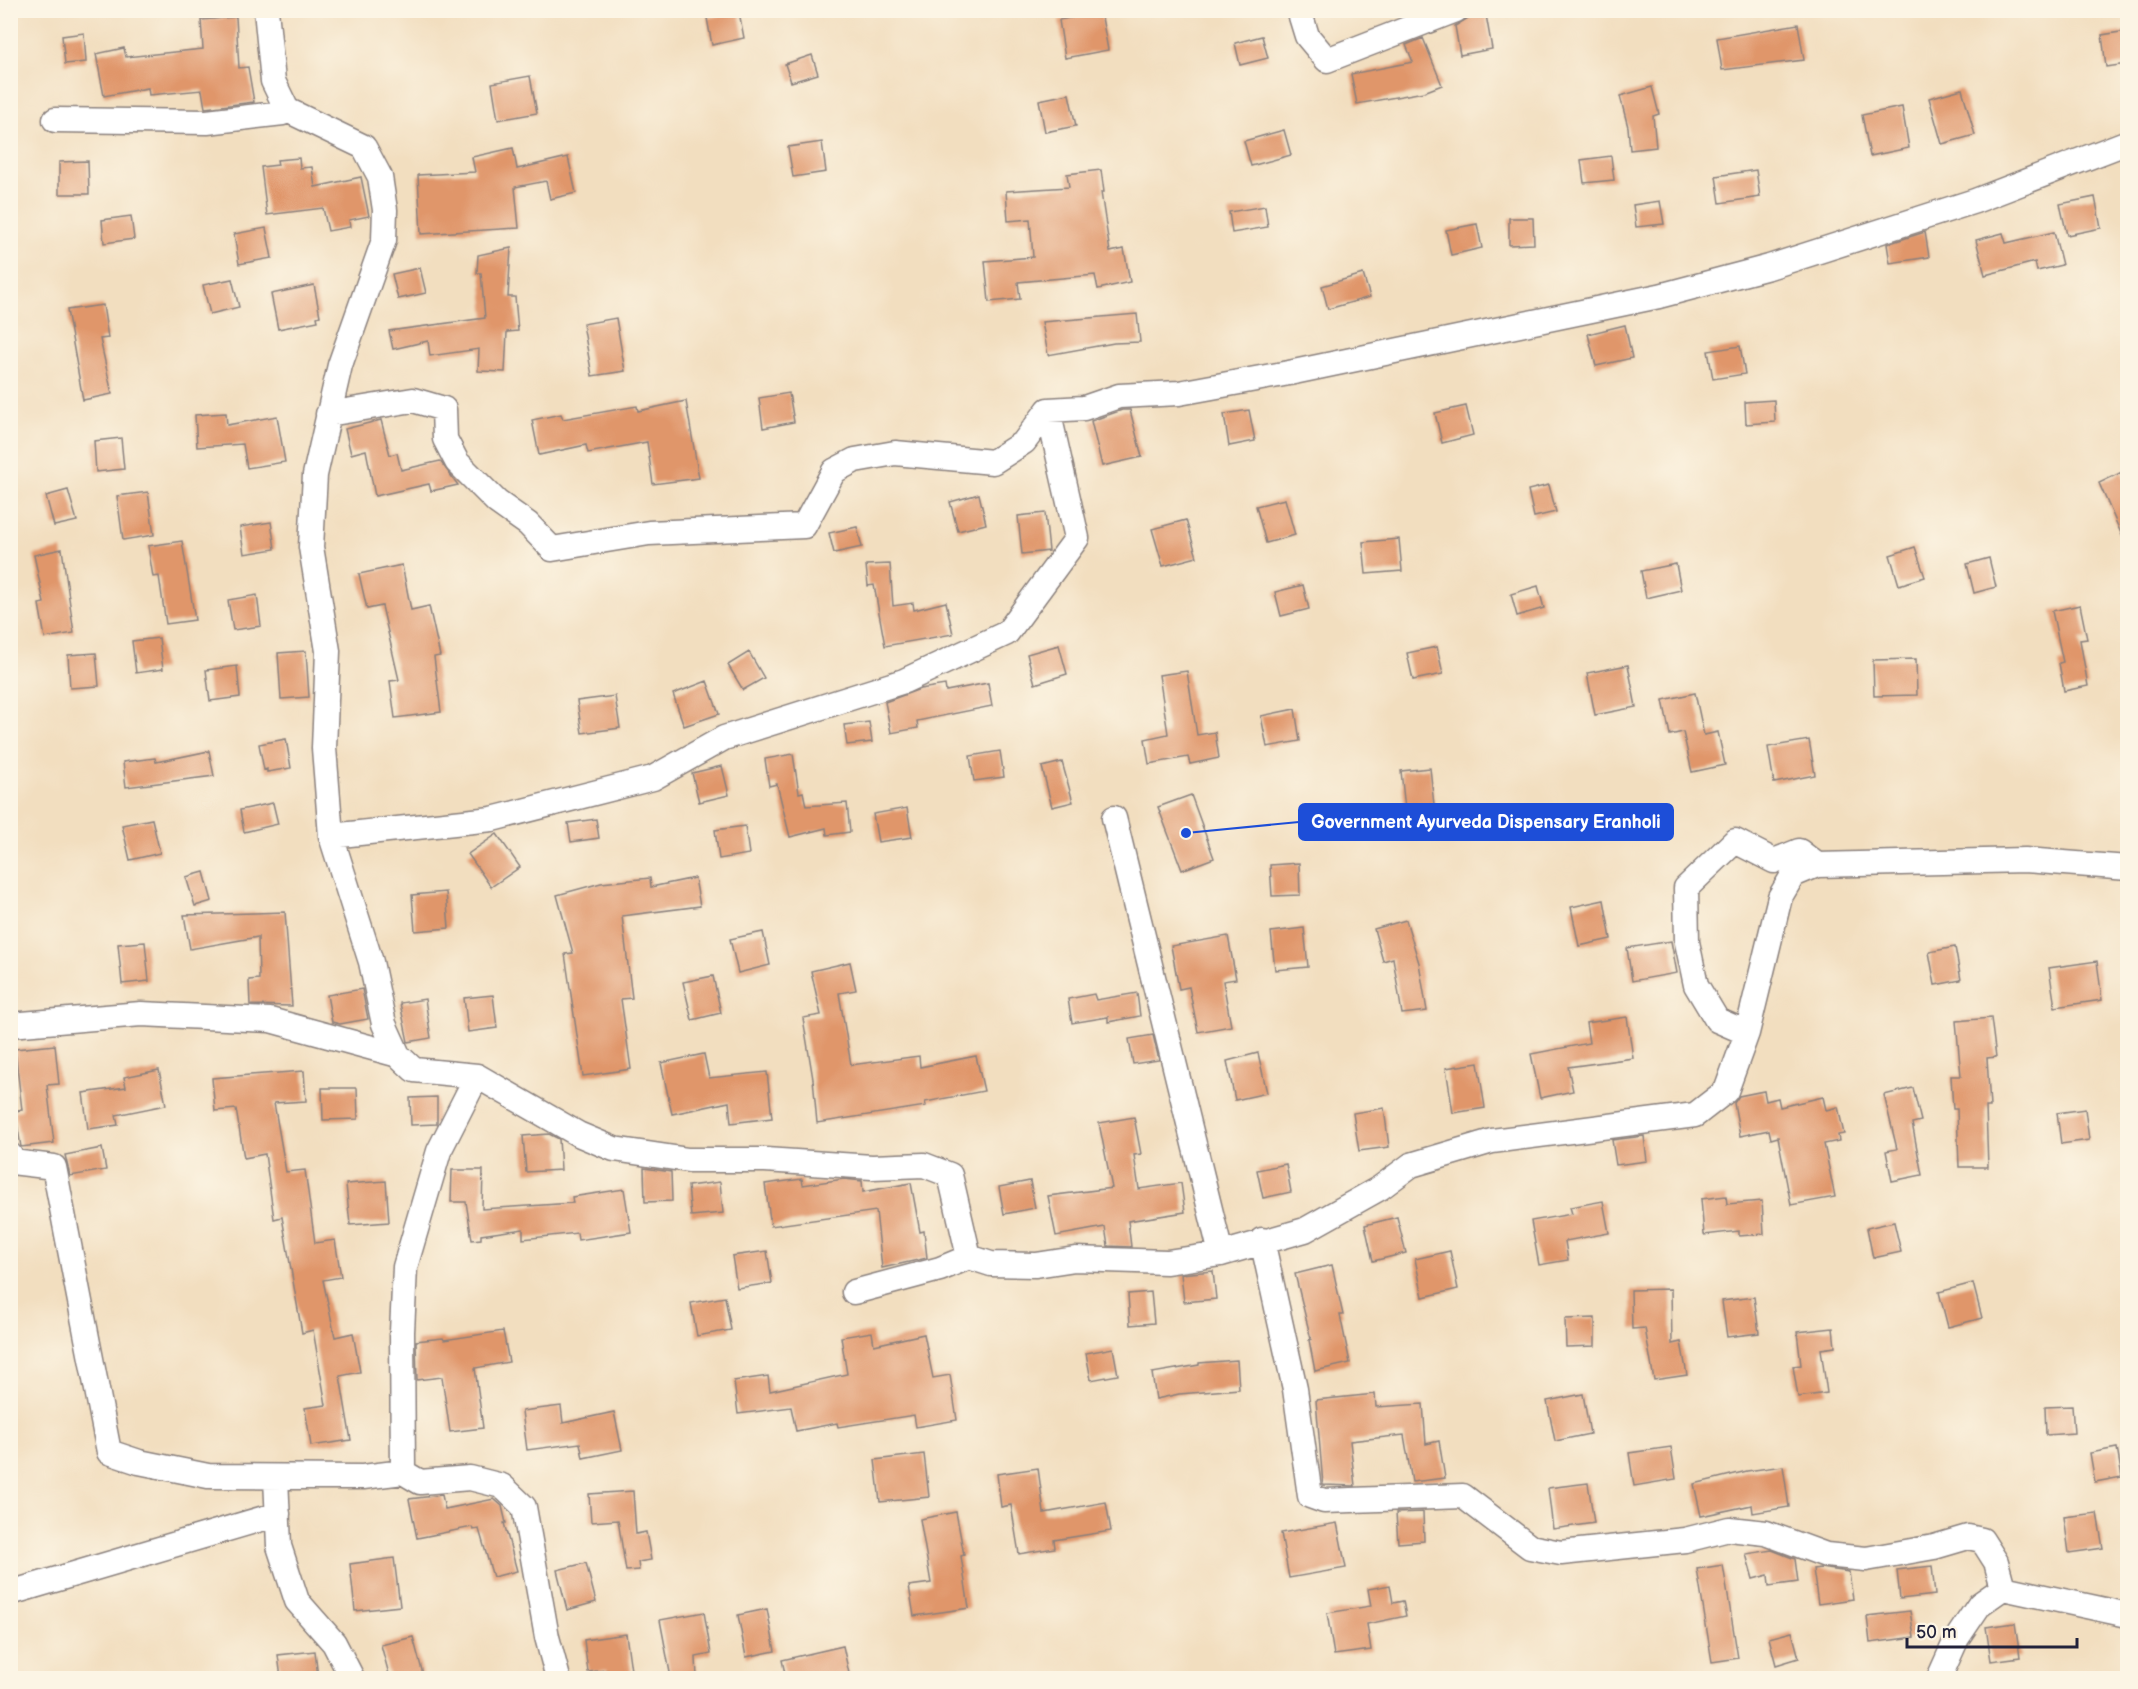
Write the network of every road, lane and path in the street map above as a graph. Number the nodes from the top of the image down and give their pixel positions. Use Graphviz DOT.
graph roads {
  1 [pos="266,10"];
  2 [pos="1299,10"];
  3 [pos="1456,10"];
  4 [pos="288,110"];
  5 [pos="55,120"];
  6 [pos="2127,142"];
  7 [pos="1048,411"];
  8 [pos="328,414"];
  9 [pos="1114,818"];
  10 [pos="331,836"];
  11 [pos="1817,865"];
  12 [pos="2127,868"];
  13 [pos="10,1025"];
  14 [pos="1747,1033"];
  15 [pos="398,1055"];
  16 [pos="477,1076"];
  17 [pos="10,1155"];
  18 [pos="1262,1240"];
  19 [pos="1221,1254"];
  20 [pos="969,1257"];
  21 [pos="854,1292"];
  22 [pos="403,1472"];
  23 [pos="276,1477"];
  24 [pos="278,1514"];
  25 [pos="2003,1588"];
  26 [pos="10,1593"];
  27 [pos="2127,1615"];
  28 [pos="352,1678"];
  29 [pos="558,1678"];
  30 [pos="1940,1678"];
  1 -- 4 [label="street"];
  2 -- 3 [label="street"];
  4 -- 5 [label="street"];
  4 -- 8 [label="street"];
  6 -- 7 [label="street"];
  7 -- 8 [label="street"];
  7 -- 10 [label="street"];
  8 -- 10 [label="street"];
  9 -- 19 [label="street"];
  10 -- 15 [label="street"];
  11 -- 12 [label="street"];
  11 -- 14 [label="street"];
  11 -- 14 [label="street"];
  13 -- 15 [label="street"];
  14 -- 18 [label="street"];
  15 -- 16 [label="street"];
  16 -- 20 [label="street"];
  16 -- 22 [label="street"];
  17 -- 23 [label="street"];
  18 -- 19 [label="street"];
  18 -- 25 [label="street"];
  19 -- 20 [label="street"];
  20 -- 21 [label="street"];
  22 -- 23 [label="street"];
  22 -- 29 [label="street"];
  23 -- 24 [label="street"];
  24 -- 26 [label="street"];
  24 -- 28 [label="street"];
  25 -- 27 [label="street"];
  25 -- 30 [label="street"];
}
